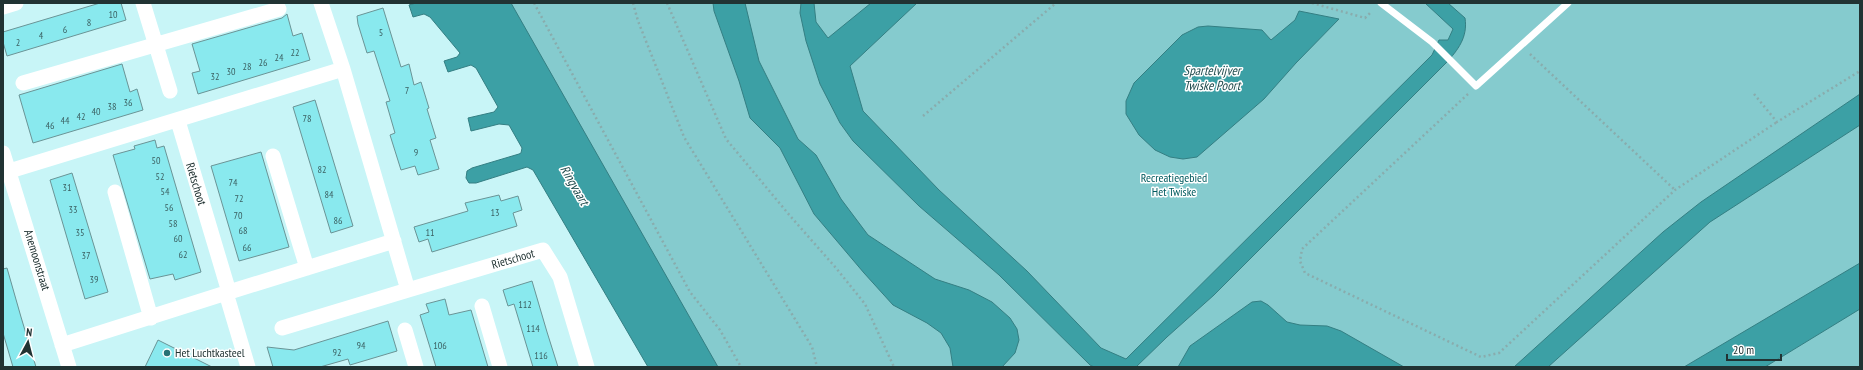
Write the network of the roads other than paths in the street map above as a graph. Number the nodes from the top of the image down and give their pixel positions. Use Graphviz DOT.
graph roads {
  1 [pos="16,3"];
  2 [pos="143,3"];
  3 [pos="321,3"];
  4 [pos="1381,3"];
  5 [pos="1568,3"];
  6 [pos="3,7"];
  7 [pos="280,9"];
  8 [pos="156,45"];
  9 [pos="343,70"];
  10 [pos="23,83"];
  11 [pos="170,91"];
  12 [pos="178,121"];
  13 [pos="3,153"];
  14 [pos="273,156"];
  15 [pos="6,173"];
  16 [pos="115,192"];
  17 [pos="394,241"];
  18 [pos="307,268"];
  19 [pos="408,290"];
  20 [pos="227,293"];
  21 [pos="482,306"];
  22 [pos="151,318"];
  23 [pos="282,328"];
  24 [pos="404,330"];
  25 [pos="62,346"];
  26 [pos="69,367"];
  27 [pos="248,367"];
  28 [pos="416,367"];
  29 [pos="500,367"];
  30 [pos="588,367"];
  1 -- 6 [label="street"];
  2 -- 8 [label="street"];
  3 -- 9 [label="street"];
  4 -- 5 [label="lane"];
  7 -- 8 [label="street"];
  8 -- 10 [label="street"];
  8 -- 11 [label="street"];
  9 -- 12 [label="street"];
  9 -- 17 [label="street"];
  12 -- 15 [label="street"];
  12 -- 20 [label="street, Rietschoot"];
  13 -- 15 [label="street, Anemoonstraat"];
  14 -- 18 [label="street"];
  15 -- 25 [label="street, Anemoonstraat"];
  16 -- 22 [label="street"];
  17 -- 18 [label="street"];
  17 -- 19 [label="street"];
  18 -- 20 [label="street"];
  19 -- 23 [label="street, Rietschoot"];
  19 -- 30 [label="street, Rietschoot"];
  20 -- 22 [label="street"];
  20 -- 27 [label="street, Rietschoot"];
  21 -- 29 [label="street"];
  22 -- 25 [label="street"];
  24 -- 28 [label="street"];
  25 -- 26 [label="street, Anemoonstraat"];
}
